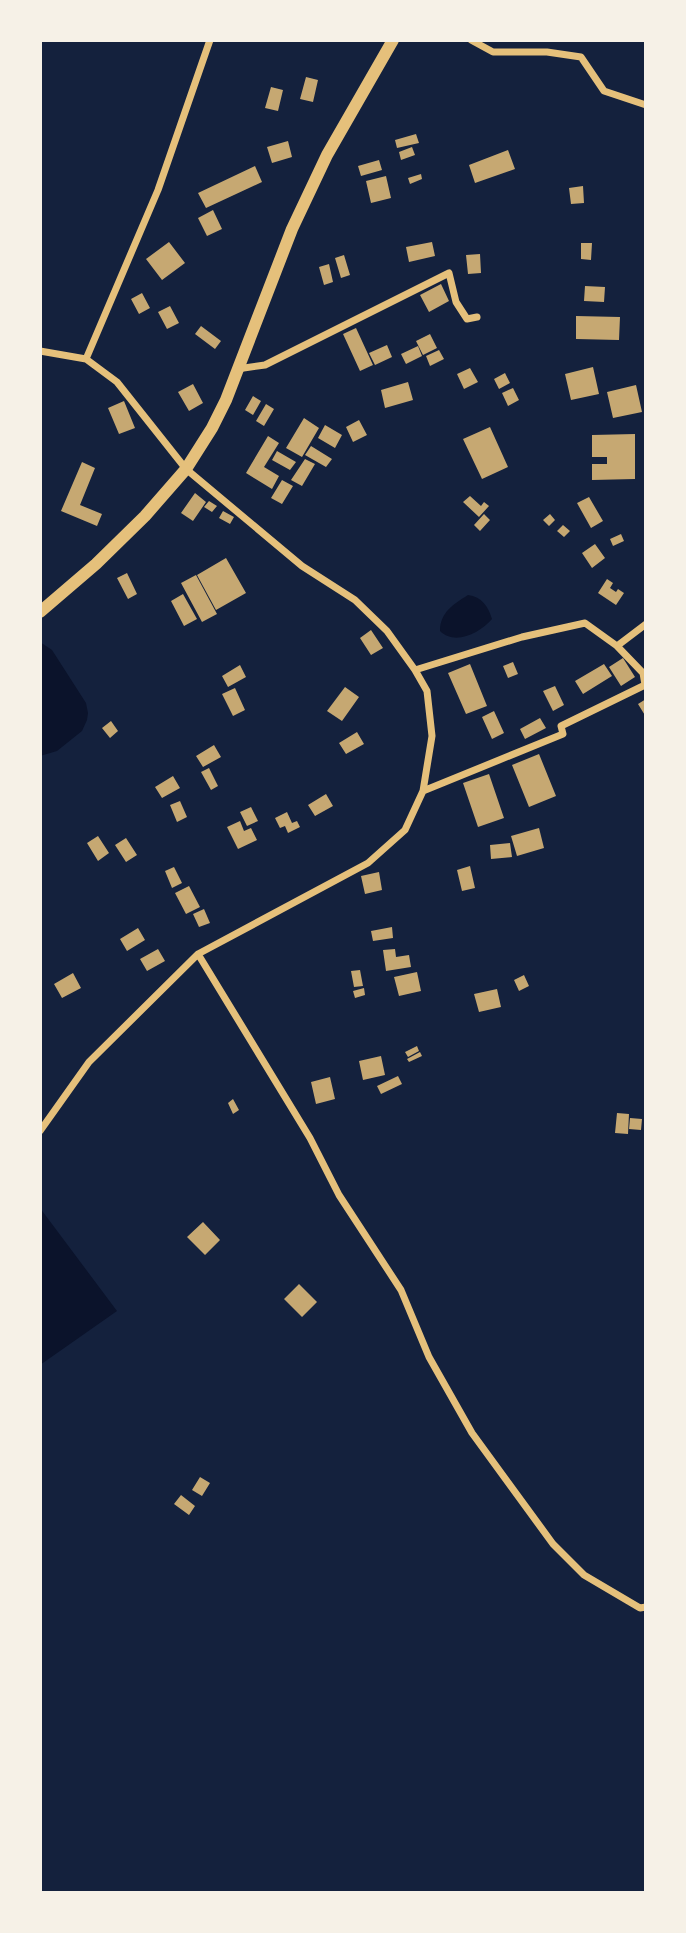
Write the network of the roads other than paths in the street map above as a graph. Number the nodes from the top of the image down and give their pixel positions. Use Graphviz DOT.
graph roads {
  1 [pos="210,40"];
  2 [pos="393,40"];
  3 [pos="471,40"];
  4 [pos="646,105"];
  5 [pos="477,317"];
  6 [pos="40,351"];
  7 [pos="86,359"];
  8 [pos="236,369"];
  9 [pos="186,468"];
  10 [pos="40,612"];
  11 [pos="646,624"];
  12 [pos="617,646"];
  13 [pos="415,670"];
  14 [pos="423,792"];
  15 [pos="198,954"];
  16 [pos="40,1131"];
  17 [pos="646,1607"];
  1 -- 7 [label="street"];
  2 -- 8 [label="highway"];
  3 -- 4 [label="street"];
  5 -- 8 [label="street"];
  6 -- 7 [label="street"];
  7 -- 9 [label="street"];
  8 -- 9 [label="highway"];
  9 -- 10 [label="highway"];
  9 -- 13 [label="street"];
  11 -- 12 [label="street"];
  12 -- 13 [label="street"];
  12 -- 14 [label="street"];
  13 -- 14 [label="street"];
  14 -- 15 [label="street"];
  15 -- 16 [label="street"];
  15 -- 17 [label="street"];
}
